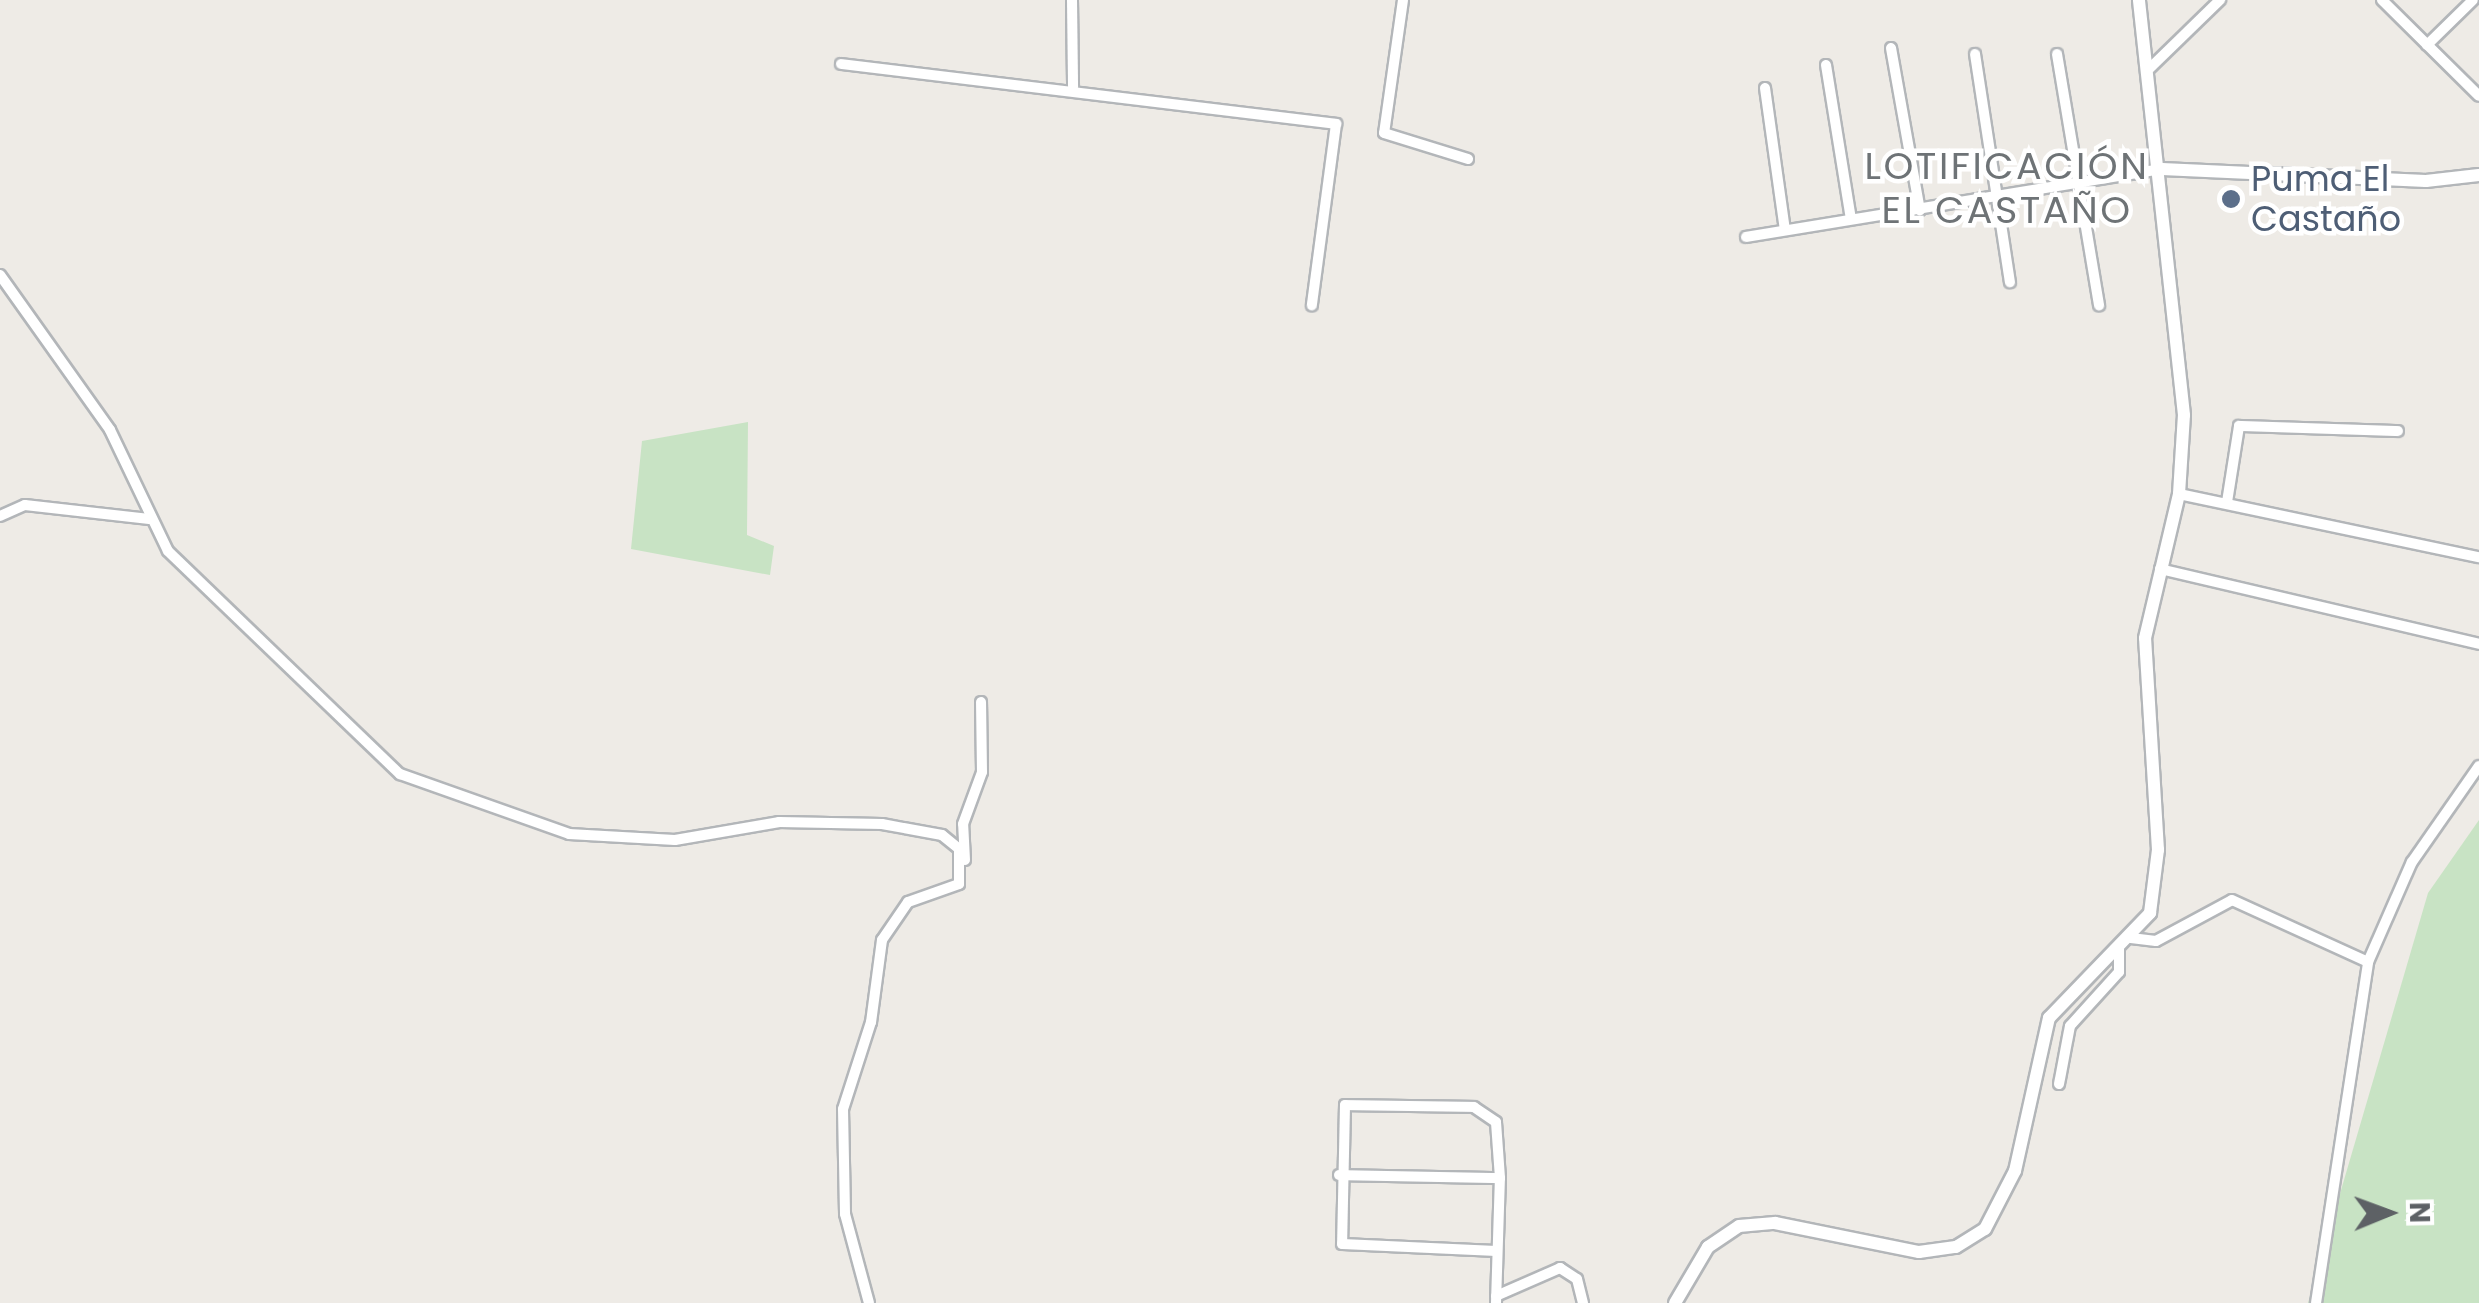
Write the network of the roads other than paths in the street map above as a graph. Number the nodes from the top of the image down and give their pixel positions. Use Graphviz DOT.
graph roads {
  1 [pos="1072,0"];
  2 [pos="1403,0"];
  3 [pos="2139,0"];
  4 [pos="2220,0"];
  5 [pos="2382,0"];
  6 [pos="2472,0"];
  7 [pos="2428,45"];
  8 [pos="1892,48"];
  9 [pos="1976,54"];
  10 [pos="2057,54"];
  11 [pos="841,64"];
  12 [pos="1826,65"];
  13 [pos="2150,68"];
  14 [pos="1073,87"];
  15 [pos="1765,88"];
  16 [pos="2479,96"];
  17 [pos="1468,159"];
  18 [pos="2162,169"];
  19 [pos="2479,174"];
  20 [pos="2076,181"];
  21 [pos="1998,197"];
  22 [pos="1920,210"];
  23 [pos="1851,218"];
  24 [pos="1785,230"];
  25 [pos="1746,237"];
  26 [pos="0,276"];
  27 [pos="2010,282"];
  28 [pos="1312,304"];
  29 [pos="2099,306"];
  30 [pos="2398,431"];
  31 [pos="2179,494"];
  32 [pos="2227,502"];
  33 [pos="0,516"];
  34 [pos="149,519"];
  35 [pos="2479,557"];
  36 [pos="2160,569"];
  37 [pos="2479,644"];
  38 [pos="981,702"];
  39 [pos="2479,766"];
  40 [pos="964,860"];
  41 [pos="2125,943"];
  42 [pos="2368,962"];
  43 [pos="2059,1084"];
  44 [pos="1339,1175"];
  45 [pos="1500,1178"];
  46 [pos="1497,1251"];
  47 [pos="1496,1300"];
  48 [pos="869,1303"];
  49 [pos="1584,1303"];
  50 [pos="1675,1303"];
  51 [pos="2316,1303"];
  1 -- 14 [label="street"];
  2 -- 17 [label="street"];
  3 -- 13 [label="street"];
  4 -- 13 [label="street"];
  5 -- 7 [label="street"];
  6 -- 7 [label="street"];
  7 -- 16 [label="street"];
  8 -- 22 [label="street"];
  9 -- 21 [label="street"];
  10 -- 20 [label="street"];
  11 -- 14 [label="street"];
  12 -- 23 [label="street"];
  13 -- 18 [label="street"];
  14 -- 28 [label="street"];
  15 -- 24 [label="street"];
  18 -- 19 [label="street"];
  18 -- 20 [label="street"];
  18 -- 31 [label="street"];
  20 -- 21 [label="street"];
  20 -- 29 [label="street"];
  21 -- 22 [label="street"];
  21 -- 27 [label="street"];
  22 -- 23 [label="street"];
  23 -- 24 [label="street"];
  24 -- 25 [label="street"];
  26 -- 34 [label="street"];
  30 -- 32 [label="street"];
  31 -- 32 [label="street"];
  31 -- 36 [label="street"];
  32 -- 35 [label="street"];
  33 -- 34 [label="street"];
  34 -- 40 [label="street"];
  36 -- 37 [label="street"];
  36 -- 41 [label="street"];
  38 -- 40 [label="street"];
  39 -- 42 [label="street"];
  40 -- 48 [label="street"];
  41 -- 42 [label="street"];
  41 -- 43 [label="street"];
  41 -- 50 [label="street"];
  42 -- 51 [label="street"];
  44 -- 45 [label="street"];
  44 -- 45 [label="street"];
  44 -- 46 [label="street"];
  45 -- 46 [label="street"];
  46 -- 47 [label="street"];
  47 -- 49 [label="street"];
}
